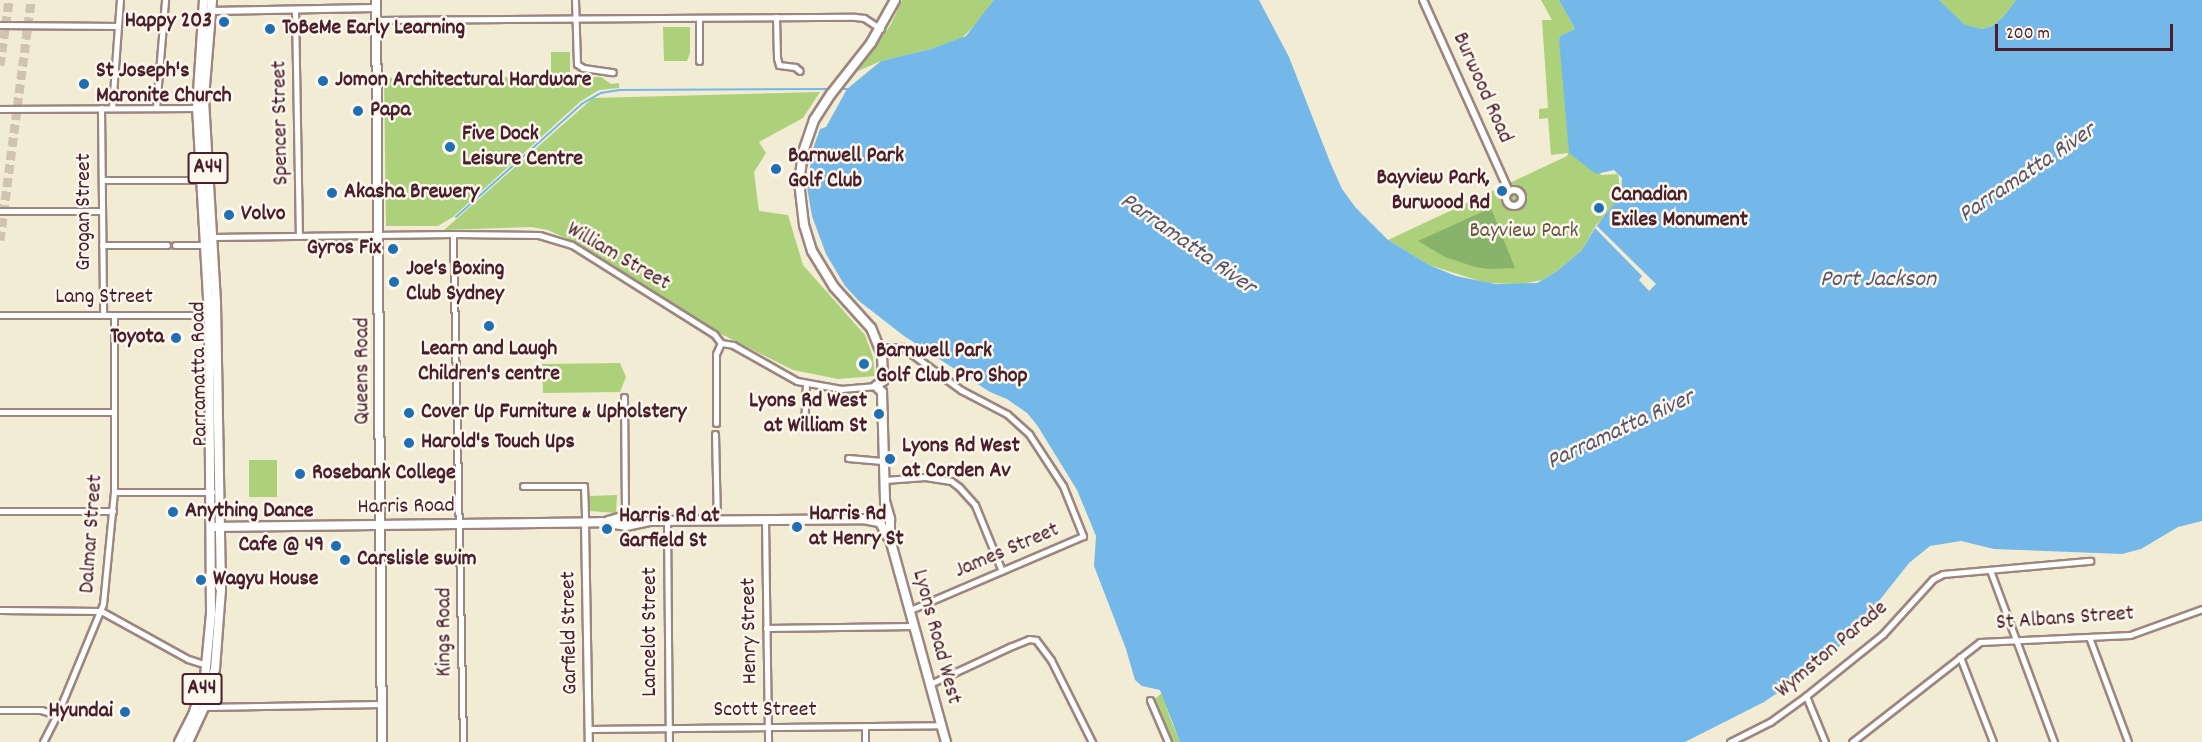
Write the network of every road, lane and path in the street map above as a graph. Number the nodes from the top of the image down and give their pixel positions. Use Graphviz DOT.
graph roads {
  1 [pos="120,0"];
  2 [pos="165,0"];
  3 [pos="204,0"];
  4 [pos="212,0"];
  5 [pos="575,0"];
  6 [pos="895,0"];
  7 [pos="1423,0"];
  8 [pos="376,4"];
  9 [pos="295,9"];
  10 [pos="211,11"];
  11 [pos="776,17"];
  12 [pos="576,18"];
  13 [pos="699,18"];
  14 [pos="376,20"];
  15 [pos="0,25"];
  16 [pos="118,26"];
  17 [pos="881,29"];
  18 [pos="699,61"];
  19 [pos="800,71"];
  20 [pos="613,72"];
  21 [pos="101,108"];
  22 [pos="112,108"];
  23 [pos="156,108"];
  24 [pos="197,108"];
  25 [pos="0,109"];
  26 [pos="102,180"];
  27 [pos="201,180"];
  28 [pos="1509,191"];
  29 [pos="0,211"];
  30 [pos="102,211"];
  31 [pos="453,234"];
  32 [pos="380,235"];
  33 [pos="299,236"];
  34 [pos="212,237"];
  35 [pos="102,245"];
  36 [pos="167,245"];
  37 [pos="175,245"];
  38 [pos="205,245"];
  39 [pos="0,315"];
  40 [pos="103,315"];
  41 [pos="114,315"];
  42 [pos="209,315"];
  43 [pos="721,343"];
  44 [pos="880,347"];
  45 [pos="806,384"];
  46 [pos="881,386"];
  47 [pos="624,397"];
  48 [pos="0,412"];
  49 [pos="113,412"];
  50 [pos="716,423"];
  51 [pos="804,428"];
  52 [pos="716,434"];
  53 [pos="848,458"];
  54 [pos="885,461"];
  55 [pos="885,480"];
  56 [pos="523,486"];
  57 [pos="114,492"];
  58 [pos="212,492"];
  59 [pos="0,511"];
  60 [pos="113,511"];
  61 [pos="883,519"];
  62 [pos="625,520"];
  63 [pos="765,520"];
  64 [pos="667,521"];
  65 [pos="717,521"];
  66 [pos="585,523"];
  67 [pos="459,524"];
  68 [pos="381,525"];
  69 [pos="216,527"];
  70 [pos="2090,561"];
  71 [pos="1990,570"];
  72 [pos="1002,571"];
  73 [pos="2202,609"];
  74 [pos="0,610"];
  75 [pos="910,610"];
  76 [pos="101,611"];
  77 [pos="914,626"];
  78 [pos="766,628"];
  79 [pos="2089,637"];
  80 [pos="2016,640"];
  81 [pos="1960,657"];
  82 [pos="207,666"];
  83 [pos="930,684"];
  84 [pos="1806,696"];
  85 [pos="1150,700"];
  86 [pos="382,704"];
  87 [pos="204,707"];
  88 [pos="0,710"];
  89 [pos="57,715"];
  90 [pos="942,725"];
  91 [pos="768,727"];
  92 [pos="865,727"];
  93 [pos="669,728"];
  94 [pos="589,729"];
  95 [pos="43,742"];
  96 [pos="179,742"];
  97 [pos="188,742"];
  98 [pos="382,742"];
  99 [pos="462,742"];
  100 [pos="589,742"];
  101 [pos="669,742"];
  102 [pos="768,742"];
  103 [pos="865,742"];
  104 [pos="946,742"];
  105 [pos="1092,742"];
  106 [pos="1168,742"];
  107 [pos="1730,742"];
  108 [pos="1825,742"];
  109 [pos="1852,742"];
  110 [pos="1993,742"];
  111 [pos="2054,742"];
  112 [pos="2128,742"];
  1 -- 16 [label="street"];
  2 -- 23 [label="street"];
  3 -- 24 [label="main road, Parramatta Road / A44"];
  4 -- 10 [label="main road, Parramatta Road / A44"];
  5 -- 12 [label="street"];
  6 -- 17 [label="main road"];
  7 -- 28 [label="street, Burwood Road"];
  8 -- 9 [label="street"];
  8 -- 14 [label="main road, Queens Road"];
  9 -- 10 [label="street"];
  9 -- 33 [label="street, Spencer Street"];
  10 -- 34 [label="main road, Parramatta Road / A44"];
  11 -- 13 [label="street"];
  11 -- 17 [label="street"];
  11 -- 19 [label="street"];
  12 -- 13 [label="street"];
  12 -- 14 [label="street"];
  12 -- 20 [label="street"];
  13 -- 18 [label="street"];
  14 -- 32 [label="main road, Queens Road"];
  15 -- 16 [label="street"];
  16 -- 22 [label="street"];
  17 -- 44 [label="main road"];
  21 -- 22 [label="street"];
  21 -- 25 [label="street"];
  21 -- 26 [label="street, Grogan Street"];
  22 -- 23 [label="street"];
  23 -- 24 [label="street"];
  24 -- 27 [label="main road, Parramatta Road / A44"];
  26 -- 27 [label="street"];
  26 -- 30 [label="street, Grogan Street"];
  27 -- 38 [label="main road, Parramatta Road / A44"];
  29 -- 30 [label="street"];
  30 -- 35 [label="street, Grogan Street"];
  31 -- 32 [label="street, William Street"];
  31 -- 43 [label="street, William Street"];
  31 -- 67 [label="street, Kings Road"];
  32 -- 33 [label="street, William Street"];
  32 -- 68 [label="main road, Queens Road"];
  33 -- 34 [label="street, William Street"];
  34 -- 69 [label="main road, Parramatta Road / A44"];
  35 -- 36 [label="street"];
  35 -- 40 [label="street, Grogan Street"];
  37 -- 38 [label="street"];
  38 -- 42 [label="main road, Parramatta Road / A44"];
  39 -- 40 [label="street, Lang Street"];
  40 -- 41 [label="street, Lang Street"];
  41 -- 42 [label="street, Lang Street"];
  41 -- 49 [label="street, Dalmar Street"];
  42 -- 58 [label="main road, Parramatta Road / A44"];
  43 -- 45 [label="street, William Street"];
  43 -- 50 [label="street"];
  44 -- 46 [label="main road"];
  44 -- 72 [label="street, James Street"];
  45 -- 46 [label="street, William Street"];
  45 -- 51 [label="street"];
  46 -- 54 [label="main road"];
  47 -- 62 [label="street"];
  48 -- 49 [label="street"];
  49 -- 57 [label="street, Dalmar Street"];
  52 -- 65 [label="street"];
  53 -- 54 [label="street"];
  54 -- 55 [label="main road"];
  55 -- 61 [label="main road"];
  55 -- 72 [label="street"];
  56 -- 66 [label="street"];
  57 -- 58 [label="street"];
  57 -- 60 [label="street, Dalmar Street"];
  58 -- 69 [label="main road, Parramatta Road / A44"];
  59 -- 60 [label="street"];
  60 -- 76 [label="street, Dalmar Street"];
  61 -- 63 [label="main road, Harris Road"];
  61 -- 75 [label="main road, Lyons Road West"];
  62 -- 64 [label="main road, Harris Road"];
  62 -- 66 [label="main road, Harris Road"];
  63 -- 65 [label="main road, Harris Road"];
  63 -- 78 [label="street, Henry Street"];
  64 -- 65 [label="main road, Harris Road"];
  64 -- 93 [label="street, Lancelot Street"];
  66 -- 67 [label="main road, Harris Road"];
  66 -- 94 [label="street, Garfield Street"];
  67 -- 68 [label="main road, Harris Road"];
  67 -- 99 [label="street, Kings Road"];
  68 -- 69 [label="main road, Harris Road"];
  68 -- 86 [label="main road, Queens Road"];
  69 -- 82 [label="main road, Parramatta Road / A44"];
  69 -- 87 [label="main road, Parramatta Road / A44"];
  70 -- 71 [label="street, Wymston Parade"];
  71 -- 80 [label="street"];
  71 -- 84 [label="street, Wymston Parade"];
  72 -- 75 [label="street, James Street"];
  73 -- 79 [label="street, St Albans Street"];
  74 -- 76 [label="street"];
  75 -- 77 [label="main road, Lyons Road West"];
  76 -- 82 [label="street"];
  76 -- 89 [label="street, Dalmar Street"];
  77 -- 78 [label="street"];
  77 -- 83 [label="main road, Lyons Road West"];
  78 -- 91 [label="street, Henry Street"];
  79 -- 80 [label="street, St Albans Street"];
  79 -- 112 [label="street"];
  80 -- 81 [label="street, St Albans Street"];
  80 -- 111 [label="street"];
  81 -- 109 [label="street, St Albans Street"];
  81 -- 110 [label="street"];
  82 -- 96 [label="main road, Parramatta Road / A44"];
  83 -- 90 [label="main road, Lyons Road West"];
  83 -- 105 [label="street"];
  84 -- 107 [label="street, Wymston Parade"];
  84 -- 108 [label="street"];
  85 -- 106 [label="street"];
  86 -- 87 [label="street"];
  86 -- 98 [label="main road, Queens Road"];
  87 -- 97 [label="main road, Parramatta Road / A44"];
  88 -- 89 [label="street"];
  89 -- 95 [label="street, Dalmar Street"];
  90 -- 92 [label="street, Scott Street"];
  90 -- 104 [label="main road, Lyons Road West"];
  91 -- 92 [label="street, Scott Street"];
  91 -- 93 [label="street, Scott Street"];
  91 -- 102 [label="street, Henry Street"];
  92 -- 103 [label="street"];
  93 -- 94 [label="street, Scott Street"];
  93 -- 101 [label="street, Lancelot Street"];
  94 -- 100 [label="street, Garfield Street"];
}
